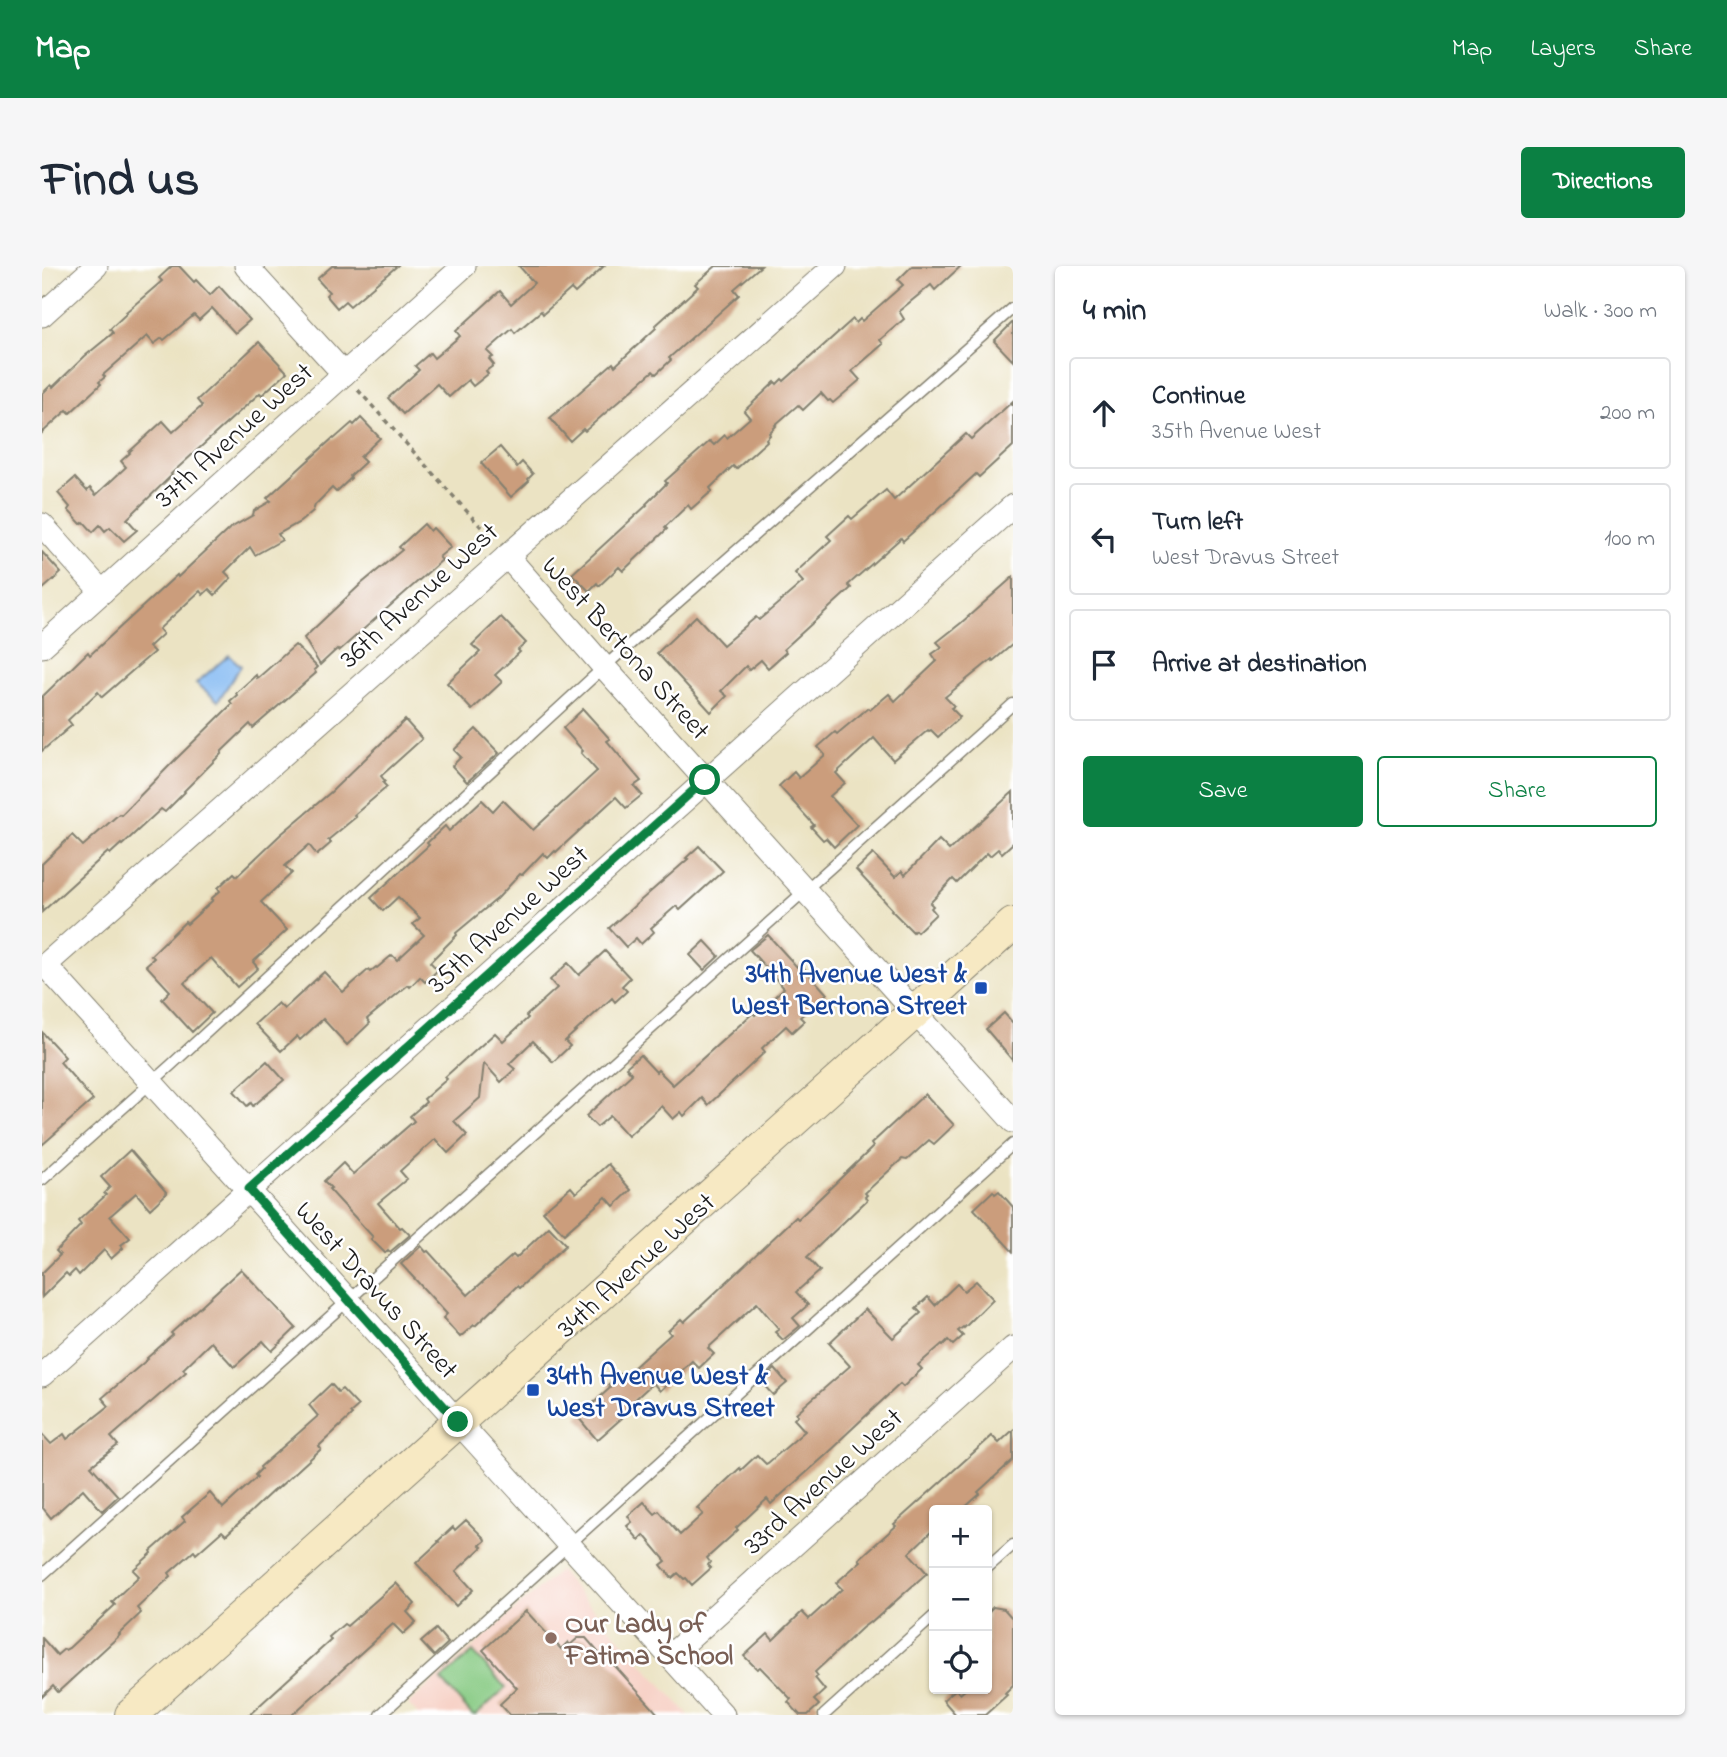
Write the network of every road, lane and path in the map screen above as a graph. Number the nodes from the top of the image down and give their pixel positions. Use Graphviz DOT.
graph roads {
  1 [pos="96,266"];
  2 [pos="246,266"];
  3 [pos="464,266"];
  4 [pos="835,266"];
  5 [pos="1013,308"];
  6 [pos="42,315"];
  7 [pos="350,381"];
  8 [pos="1013,506"];
  9 [pos="42,525"];
  10 [pos="490,537"];
  11 [pos="507,556"];
  12 [pos="102,592"];
  13 [pos="42,646"];
  14 [pos="604,667"];
  15 [pos="1013,704"];
  16 [pos="705,780"];
  17 [pos="805,890"];
  18 [pos="1013,924"];
  19 [pos="43,966"];
  20 [pos="915,1012"];
  21 [pos="151,1083"];
  22 [pos="1013,1121"];
  23 [pos="1013,1144"];
  24 [pos="42,1180"];
  25 [pos="249,1189"];
  26 [pos="348,1299"];
  27 [pos="1013,1348"];
  28 [pos="42,1375"];
  29 [pos="458,1422"];
  30 [pos="570,1545"];
  31 [pos="1013,1545"];
  32 [pos="988,1568"];
  33 [pos="42,1575"];
  34 [pos="929,1620"];
  35 [pos="670,1656"];
  36 [pos="131,1715"];
  37 [pos="380,1715"];
  38 [pos="723,1715"];
  39 [pos="824,1715"];
  1 -- 6 [label="street"];
  2 -- 7 [label="street"];
  3 -- 7 [label="street, 37th Avenue West"];
  4 -- 11 [label="street, 36th Avenue West"];
  5 -- 14 [label="lane"];
  7 -- 10 [label="path"];
  7 -- 12 [label="street, 37th Avenue West"];
  8 -- 16 [label="street, 35th Avenue West"];
  9 -- 12 [label="street"];
  11 -- 14 [label="street, West Bertona Street"];
  11 -- 19 [label="street, 36th Avenue West"];
  12 -- 13 [label="street, 37th Avenue West"];
  14 -- 16 [label="street, West Bertona Street"];
  14 -- 21 [label="lane"];
  15 -- 17 [label="lane"];
  16 -- 17 [label="street, West Bertona Street"];
  16 -- 25 [label="street, 35th Avenue West"];
  17 -- 20 [label="street, West Bertona Street"];
  17 -- 26 [label="lane"];
  18 -- 20 [label="street, 34th Avenue West"];
  19 -- 21 [label="street, West Dravus Street"];
  20 -- 22 [label="street, West Bertona Street"];
  20 -- 29 [label="street, 34th Avenue West"];
  21 -- 24 [label="lane"];
  21 -- 25 [label="street, West Dravus Street"];
  23 -- 30 [label="lane"];
  25 -- 26 [label="street, West Dravus Street"];
  25 -- 28 [label="street, 35th Avenue West"];
  26 -- 29 [label="street, West Dravus Street"];
  26 -- 33 [label="lane"];
  27 -- 35 [label="street, 33rd Avenue West"];
  29 -- 30 [label="street, West Dravus Street"];
  29 -- 36 [label="street, 34th Avenue West"];
  30 -- 35 [label="street, West Dravus Street"];
  30 -- 37 [label="lane"];
  31 -- 32 [label="lane"];
  34 -- 39 [label="lane"];
  35 -- 38 [label="street, West Dravus Street"];
}
